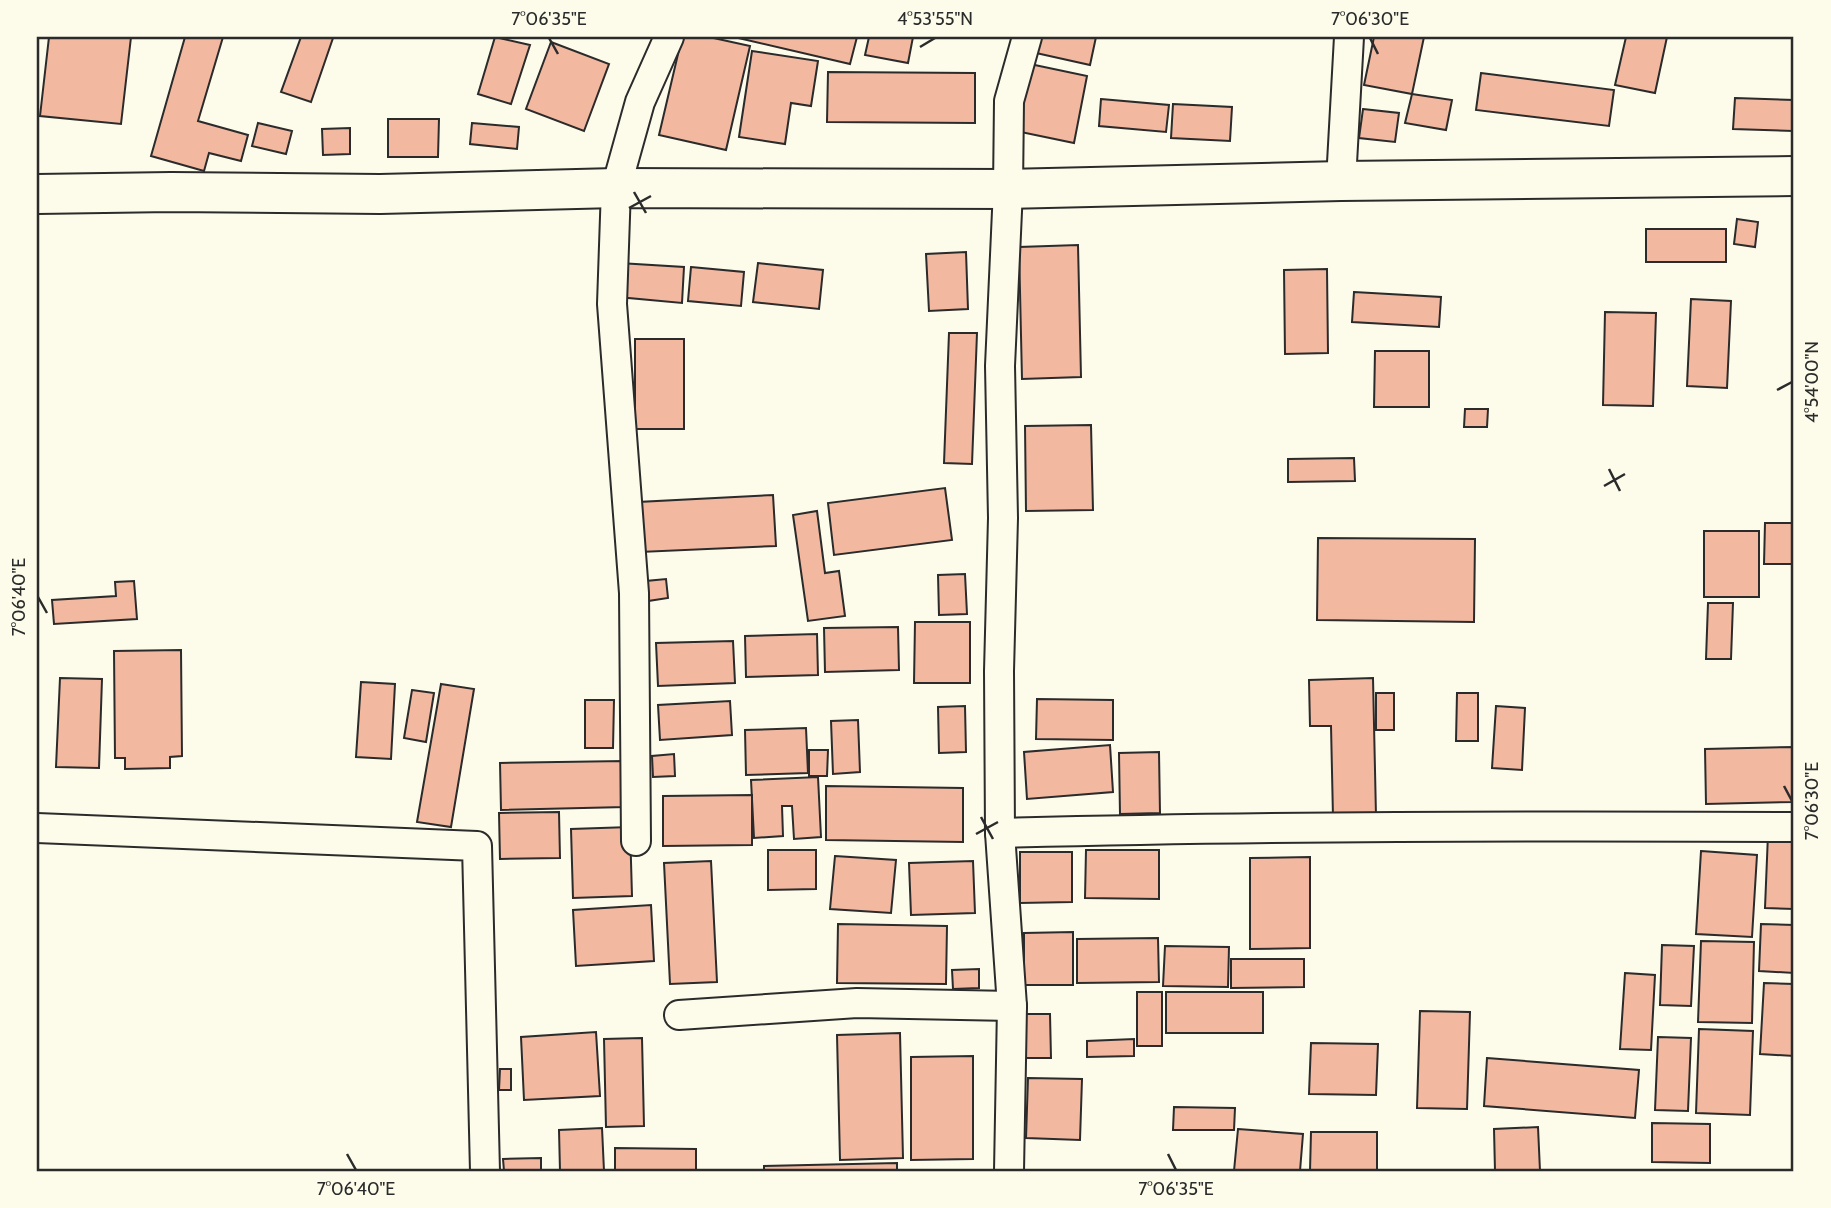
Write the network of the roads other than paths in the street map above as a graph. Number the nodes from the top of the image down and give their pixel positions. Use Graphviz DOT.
graph roads {
  1 [pos="668,37"];
  2 [pos="1027,37"];
  3 [pos="1349,37"];
  4 [pos="1794,176"];
  5 [pos="1341,181"];
  6 [pos="616,188"];
  7 [pos="1008,189"];
  8 [pos="37,194"];
  9 [pos="1794,827"];
  10 [pos="37,828"];
  11 [pos="1000,833"];
  12 [pos="636,841"];
  13 [pos="1012,1006"];
  14 [pos="679,1015"];
  15 [pos="485,1171"];
  16 [pos="1009,1171"];
  1 -- 6 [label="street"];
  2 -- 7 [label="street"];
  3 -- 5 [label="street"];
  4 -- 5 [label="street"];
  5 -- 7 [label="street"];
  6 -- 7 [label="street"];
  6 -- 8 [label="street"];
  6 -- 12 [label="street"];
  7 -- 11 [label="street"];
  9 -- 11 [label="street"];
  10 -- 15 [label="street"];
  11 -- 13 [label="street"];
  13 -- 14 [label="street"];
  13 -- 16 [label="street"];
}
